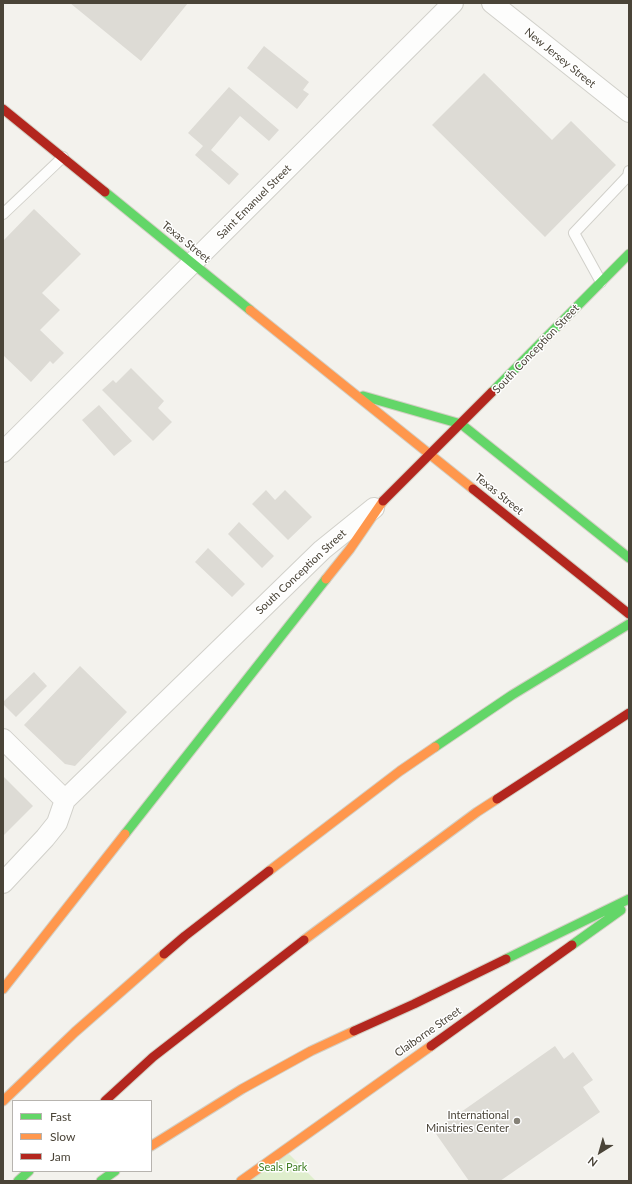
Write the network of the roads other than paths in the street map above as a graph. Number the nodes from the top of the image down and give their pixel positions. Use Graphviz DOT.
graph roads {
  1 [pos="453,3"];
  2 [pos="492,3"];
  3 [pos="3,109"];
  4 [pos="629,112"];
  5 [pos="62,158"];
  6 [pos="629,172"];
  7 [pos="3,214"];
  8 [pos="629,254"];
  9 [pos="193,263"];
  10 [pos="601,282"];
  11 [pos="353,393"];
  12 [pos="461,424"];
  13 [pos="3,452"];
  14 [pos="431,454"];
  15 [pos="383,501"];
  16 [pos="629,558"];
  17 [pos="629,614"];
  18 [pos="629,624"];
  19 [pos="629,713"];
  20 [pos="3,739"];
  21 [pos="65,800"];
  22 [pos="3,883"];
  23 [pos="629,899"];
  24 [pos="629,904"];
  25 [pos="3,989"];
  26 [pos="106,1100"];
  27 [pos="3,1101"];
  28 [pos="152,1145"];
  29 [pos="28,1172"];
  30 [pos="114,1172"];
  31 [pos="18,1181"];
  32 [pos="101,1181"];
  33 [pos="241,1181"];
  1 -- 9 [label="street, Saint Emanuel Street"];
  2 -- 4 [label="street, New Jersey Street"];
  3 -- 5 [label="main road, Texas Street"];
  5 -- 7 [label="lane"];
  5 -- 9 [label="main road, Texas Street"];
  6 -- 10 [label="lane"];
  8 -- 10 [label="main road, South Conception Street"];
  9 -- 11 [label="main road, Texas Street"];
  9 -- 13 [label="street, Saint Emanuel Street"];
  10 -- 12 [label="main road, South Conception Street"];
  11 -- 12 [label="main road, Texas Street"];
  11 -- 14 [label="main road, Texas Street"];
  12 -- 14 [label="main road, South Conception Street"];
  12 -- 16 [label="main road, Texas Street"];
  14 -- 15 [label="main road, South Conception Street"];
  14 -- 17 [label="main road, Texas Street"];
  15 -- 21 [label="street, South Conception Street"];
  15 -- 25 [label="main road"];
  18 -- 27 [label="main road"];
  19 -- 26 [label="main road"];
  20 -- 21 [label="street"];
  21 -- 22 [label="street, South Conception Street"];
  23 -- 28 [label="main road"];
  24 -- 33 [label="main road, Claiborne Street"];
  29 -- 31 [label="main road"];
  30 -- 32 [label="main road"];
}
